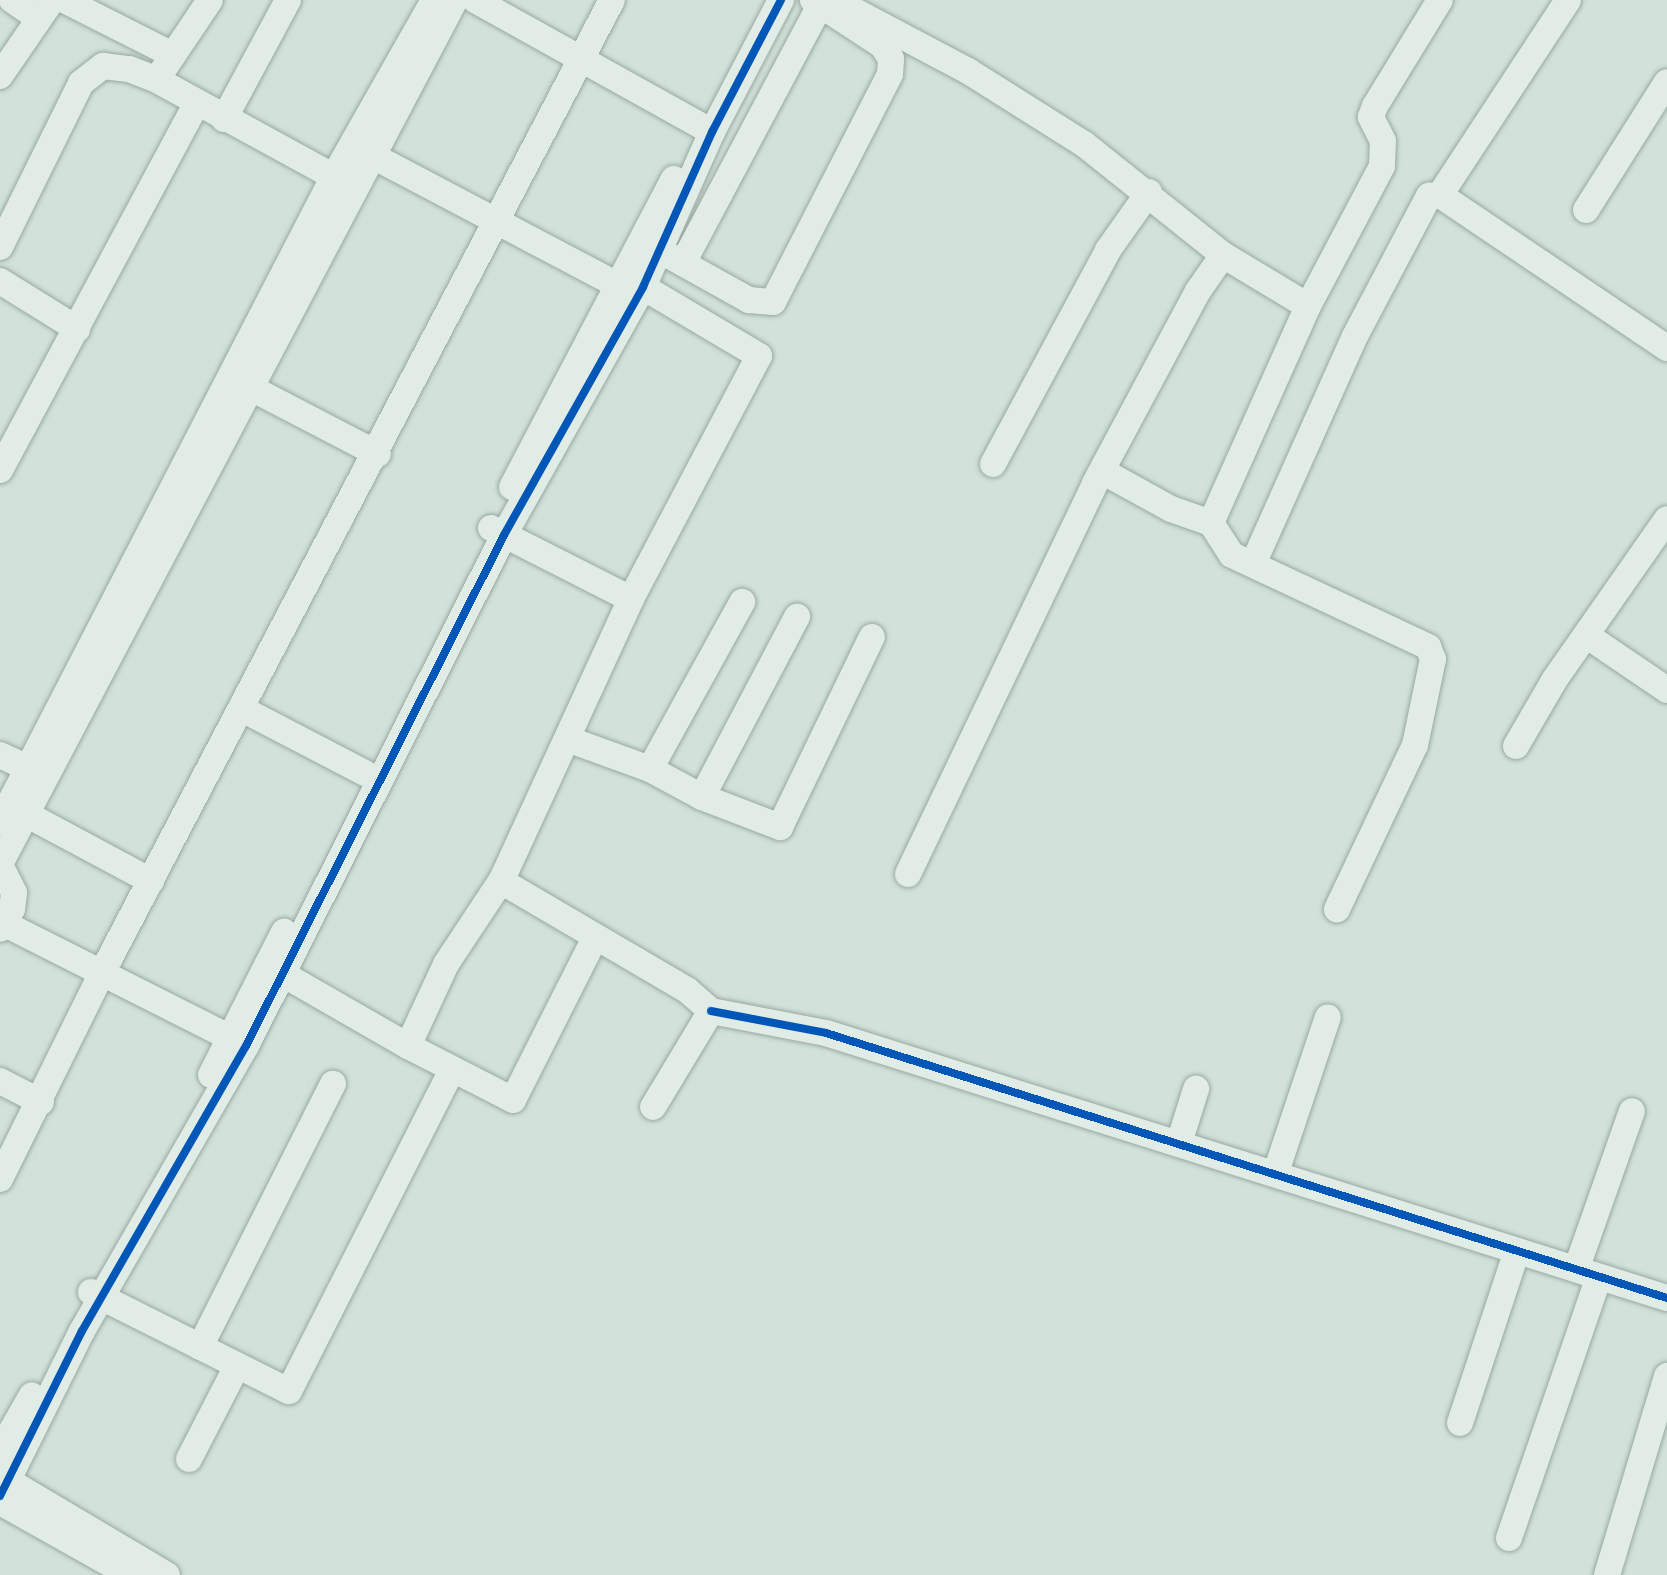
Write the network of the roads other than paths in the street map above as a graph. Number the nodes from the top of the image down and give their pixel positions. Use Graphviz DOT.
graph roads {
  1 [pos="12,0"];
  2 [pos="64,0"];
  3 [pos="210,0"];
  4 [pos="288,0"];
  5 [pos="434,0"];
  6 [pos="455,0"];
  7 [pos="475,0"];
  8 [pos="612,0"];
  9 [pos="763,0"];
  10 [pos="781,0"];
  11 [pos="1440,0"];
  12 [pos="1568,0"];
  13 [pos="822,2"];
  14 [pos="46,9"];
  15 [pos="173,55"];
  16 [pos="583,60"];
  17 [pos="0,76"];
  18 [pos="157,80"];
  19 [pos="1667,82"];
  20 [pos="196,104"];
  21 [pos="224,119"];
  22 [pos="708,129"];
  23 [pos="371,155"];
  24 [pos="333,178"];
  25 [pos="357,189"];
  26 [pos="1149,192"];
  27 [pos="1440,195"];
  28 [pos="1586,210"];
  29 [pos="497,220"];
  30 [pos="0,247"];
  31 [pos="659,250"];
  32 [pos="1223,255"];
  33 [pos="683,263"];
  34 [pos="0,281"];
  35 [pos="616,284"];
  36 [pos="643,287"];
  37 [pos="1308,306"];
  38 [pos="77,329"];
  39 [pos="1667,348"];
  40 [pos="251,388"];
  41 [pos="378,454"];
  42 [pos="993,464"];
  43 [pos="0,470"];
  44 [pos="1102,471"];
  45 [pos="1667,519"];
  46 [pos="1211,523"];
  47 [pos="498,532"];
  48 [pos="1253,564"];
  49 [pos="631,599"];
  50 [pos="742,602"];
  51 [pos="797,617"];
  52 [pos="1586,635"];
  53 [pos="872,637"];
  54 [pos="1667,690"];
  55 [pos="242,709"];
  56 [pos="570,740"];
  57 [pos="1516,746"];
  58 [pos="0,755"];
  59 [pos="28,768"];
  60 [pos="650,769"];
  61 [pos="365,773"];
  62 [pos="702,797"];
  63 [pos="26,814"];
  64 [pos="0,822"];
  65 [pos="0,864"];
  66 [pos="908,874"];
  67 [pos="151,881"];
  68 [pos="501,881"];
  69 [pos="1337,909"];
  70 [pos="2,926"];
  71 [pos="595,938"];
  72 [pos="275,969"];
  73 [pos="103,971"];
  74 [pos="711,1011"];
  75 [pos="1328,1017"];
  76 [pos="238,1042"];
  77 [pos="408,1046"];
  78 [pos="451,1071"];
  79 [pos="0,1081"];
  80 [pos="333,1084"];
  81 [pos="1196,1089"];
  82 [pos="41,1102"];
  83 [pos="653,1107"];
  84 [pos="1632,1111"];
  85 [pos="1179,1143"];
  86 [pos="1276,1172"];
  87 [pos="0,1179"];
  88 [pos="1517,1251"];
  89 [pos="1588,1272"];
  90 [pos="96,1294"];
  91 [pos="1667,1297"];
  92 [pos="200,1347"];
  93 [pos="237,1366"];
  94 [pos="1667,1376"];
  95 [pos="1460,1423"];
  96 [pos="0,1451"];
  97 [pos="189,1459"];
  98 [pos="2,1488"];
  99 [pos="1509,1538"];
  100 [pos="130,1575"];
  101 [pos="167,1575"];
  102 [pos="1607,1575"];
  1 -- 14 [label="street"];
  2 -- 15 [label="street"];
  3 -- 15 [label="street"];
  4 -- 21 [label="street"];
  5 -- 24 [label="street"];
  6 -- 23 [label="street"];
  7 -- 16 [label="street"];
  8 -- 16 [label="street"];
  9 -- 22 [label="street"];
  10 -- 22 [label="street"];
  11 -- 37 [label="street"];
  12 -- 27 [label="street"];
  13 -- 26 [label="street"];
  13 -- 33 [label="street"];
  13 -- 33 [label="street"];
  14 -- 17 [label="street"];
  15 -- 18 [label="street"];
  16 -- 22 [label="street"];
  16 -- 29 [label="street"];
  18 -- 20 [label="street"];
  18 -- 30 [label="street"];
  19 -- 28 [label="street"];
  20 -- 21 [label="street"];
  20 -- 38 [label="street"];
  21 -- 24 [label="street"];
  22 -- 31 [label="street"];
  22 -- 35 [label="street"];
  23 -- 25 [label="street"];
  23 -- 29 [label="street"];
  24 -- 25 [label="street"];
  24 -- 59 [label="street"];
  25 -- 40 [label="street"];
  26 -- 32 [label="street"];
  26 -- 42 [label="street"];
  27 -- 39 [label="street"];
  27 -- 48 [label="street"];
  29 -- 35 [label="street"];
  29 -- 41 [label="street"];
  31 -- 33 [label="street"];
  31 -- 36 [label="street"];
  32 -- 37 [label="street"];
  32 -- 44 [label="street"];
  34 -- 38 [label="street"];
  35 -- 36 [label="street"];
  35 -- 47 [label="street"];
  36 -- 47 [label="street"];
  36 -- 49 [label="street"];
  37 -- 46 [label="street"];
  38 -- 43 [label="street"];
  40 -- 41 [label="street"];
  40 -- 63 [label="street"];
  41 -- 55 [label="street"];
  44 -- 46 [label="street"];
  44 -- 66 [label="street"];
  45 -- 52 [label="street"];
  46 -- 48 [label="street"];
  47 -- 49 [label="street"];
  47 -- 61 [label="street"];
  47 -- 72 [label="street"];
  48 -- 69 [label="street"];
  49 -- 56 [label="street"];
  50 -- 60 [label="street"];
  51 -- 62 [label="street"];
  52 -- 54 [label="street"];
  52 -- 57 [label="street"];
  53 -- 62 [label="street"];
  55 -- 61 [label="street"];
  55 -- 67 [label="street"];
  56 -- 60 [label="street"];
  56 -- 68 [label="street"];
  58 -- 59 [label="street"];
  59 -- 64 [label="street"];
  60 -- 62 [label="street"];
  61 -- 72 [label="street"];
  63 -- 65 [label="street"];
  63 -- 67 [label="street"];
  65 -- 70 [label="street"];
  67 -- 73 [label="street"];
  68 -- 71 [label="street"];
  68 -- 77 [label="street"];
  70 -- 73 [label="street"];
  71 -- 74 [label="street"];
  71 -- 78 [label="street"];
  72 -- 76 [label="street"];
  72 -- 77 [label="street"];
  73 -- 76 [label="street"];
  73 -- 82 [label="street"];
  74 -- 83 [label="street"];
  74 -- 85 [label="street"];
  75 -- 86 [label="street"];
  76 -- 90 [label="street"];
  77 -- 78 [label="street"];
  78 -- 93 [label="street"];
  79 -- 82 [label="street"];
  80 -- 92 [label="street"];
  81 -- 85 [label="street"];
  82 -- 87 [label="street"];
  84 -- 89 [label="street"];
  85 -- 86 [label="street"];
  86 -- 88 [label="street"];
  88 -- 89 [label="street"];
  88 -- 95 [label="street"];
  89 -- 91 [label="street"];
  89 -- 99 [label="street"];
  90 -- 92 [label="street"];
  90 -- 96 [label="street"];
  90 -- 98 [label="street"];
  92 -- 93 [label="street"];
  93 -- 97 [label="street"];
  94 -- 102 [label="street"];
  98 -- 100 [label="street"];
  98 -- 101 [label="street"];
}
